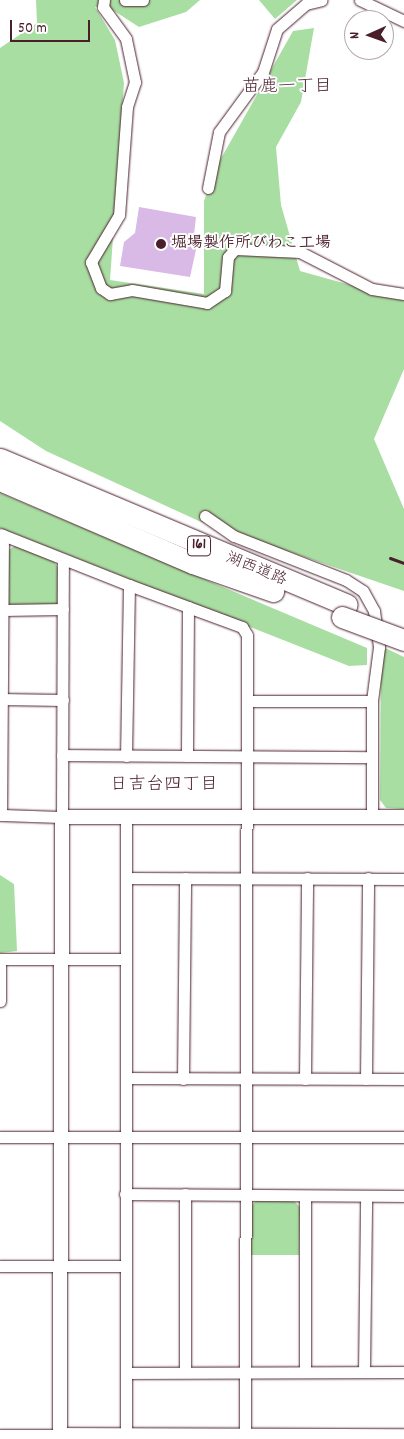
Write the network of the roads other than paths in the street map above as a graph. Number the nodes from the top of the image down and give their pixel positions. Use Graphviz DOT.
graph roads {
  1 [pos="104,0"];
  2 [pos="125,0"];
  3 [pos="143,0"];
  4 [pos="322,0"];
  5 [pos="360,0"];
  6 [pos="404,21"];
  7 [pos="208,188"];
  8 [pos="404,294"];
  9 [pos="0,459"];
  10 [pos="0,480"];
  11 [pos="205,516"];
  12 [pos="2,535"];
  13 [pos="63,560"];
  14 [pos="129,584"];
  15 [pos="188,608"];
  16 [pos="63,609"];
  17 [pos="3,610"];
  18 [pos="344,611"];
  19 [pos="404,626"];
  20 [pos="404,640"];
  21 [pos="1,699"];
  22 [pos="63,700"];
  23 [pos="247,701"];
  24 [pos="372,701"];
  25 [pos="1,755"];
  26 [pos="62,755"];
  27 [pos="126,756"];
  28 [pos="187,756"];
  29 [pos="247,756"];
  30 [pos="372,757"];
  31 [pos="62,817"];
  32 [pos="126,817"];
  33 [pos="247,817"];
  34 [pos="372,817"];
  35 [pos="404,817"];
  36 [pos="126,878"];
  37 [pos="186,878"];
  38 [pos="247,878"];
  39 [pos="306,878"];
  40 [pos="368,878"];
  41 [pos="404,879"];
  42 [pos="126,959"];
  43 [pos="62,960"];
  44 [pos="0,1001"];
  45 [pos="126,1078"];
  46 [pos="183,1078"];
  47 [pos="246,1078"];
  48 [pos="305,1079"];
  49 [pos="366,1079"];
  50 [pos="404,1079"];
  51 [pos="0,1136"];
  52 [pos="61,1136"];
  53 [pos="125,1137"];
  54 [pos="246,1137"];
  55 [pos="404,1137"];
  56 [pos="125,1194"];
  57 [pos="185,1194"];
  58 [pos="246,1195"];
  59 [pos="305,1196"];
  60 [pos="366,1196"];
  61 [pos="404,1196"];
  62 [pos="0,1266"];
  63 [pos="61,1266"];
  64 [pos="125,1266"];
  65 [pos="185,1372"];
  66 [pos="245,1372"];
  67 [pos="305,1372"];
  68 [pos="364,1372"];
  69 [pos="404,1372"];
  70 [pos="126,1373"];
  71 [pos="0,1435"];
  72 [pos="126,1436"];
  73 [pos="245,1436"];
  74 [pos="404,1436"];
  75 [pos="60,1437"];
  1 -- 8 [label="street"];
  2 -- 3 [label="street"];
  4 -- 7 [label="street"];
  5 -- 6 [label="street"];
  9 -- 18 [label="highway, 湖西道路 / 161"];
  10 -- 18 [label="highway, 湖西道路 / 161"];
  11 -- 24 [label="street"];
  12 -- 13 [label="street"];
  12 -- 17 [label="street"];
  13 -- 14 [label="street"];
  13 -- 16 [label="street"];
  14 -- 15 [label="street"];
  14 -- 27 [label="street"];
  15 -- 23 [label="street"];
  15 -- 28 [label="street"];
  16 -- 17 [label="street"];
  16 -- 22 [label="street"];
  17 -- 21 [label="street"];
  18 -- 19 [label="highway, 湖西道路 / 161"];
  18 -- 20 [label="highway, 湖西道路 / 161, bridge"];
  21 -- 22 [label="street"];
  21 -- 25 [label="street"];
  22 -- 26 [label="street"];
  23 -- 24 [label="street"];
  23 -- 29 [label="street"];
  24 -- 30 [label="street"];
  25 -- 31 [label="street"];
  26 -- 27 [label="street"];
  26 -- 31 [label="street"];
  27 -- 28 [label="street"];
  28 -- 29 [label="street"];
  29 -- 30 [label="street"];
  29 -- 33 [label="street"];
  30 -- 34 [label="street"];
  31 -- 32 [label="street"];
  31 -- 43 [label="street"];
  32 -- 33 [label="street"];
  32 -- 36 [label="street"];
  33 -- 34 [label="street"];
  33 -- 38 [label="street"];
  34 -- 35 [label="street"];
  36 -- 37 [label="street"];
  36 -- 42 [label="street"];
  37 -- 38 [label="street"];
  37 -- 46 [label="street"];
  38 -- 39 [label="street"];
  38 -- 47 [label="street"];
  39 -- 40 [label="street"];
  39 -- 48 [label="street"];
  40 -- 41 [label="street"];
  40 -- 49 [label="street"];
  42 -- 43 [label="street"];
  42 -- 45 [label="street"];
  43 -- 44 [label="street"];
  43 -- 52 [label="street"];
  45 -- 46 [label="street"];
  45 -- 53 [label="street"];
  46 -- 47 [label="street"];
  47 -- 48 [label="street"];
  47 -- 54 [label="street"];
  48 -- 49 [label="street"];
  49 -- 50 [label="street"];
  51 -- 52 [label="street"];
  52 -- 53 [label="street"];
  52 -- 63 [label="street"];
  53 -- 54 [label="street"];
  53 -- 56 [label="street"];
  54 -- 55 [label="street"];
  54 -- 58 [label="street"];
  56 -- 57 [label="street"];
  56 -- 64 [label="street"];
  57 -- 58 [label="street"];
  57 -- 65 [label="street"];
  58 -- 59 [label="street"];
  58 -- 66 [label="street"];
  59 -- 60 [label="street"];
  59 -- 67 [label="street"];
  60 -- 61 [label="street"];
  60 -- 68 [label="street"];
  62 -- 63 [label="street"];
  63 -- 64 [label="street"];
  63 -- 75 [label="street"];
  64 -- 70 [label="street"];
  65 -- 66 [label="street"];
  65 -- 70 [label="street"];
  66 -- 67 [label="street"];
  66 -- 73 [label="street"];
  67 -- 68 [label="street"];
  68 -- 69 [label="street"];
  70 -- 72 [label="street"];
  71 -- 75 [label="street"];
  72 -- 73 [label="street"];
  72 -- 75 [label="street"];
  73 -- 74 [label="street"];
}
